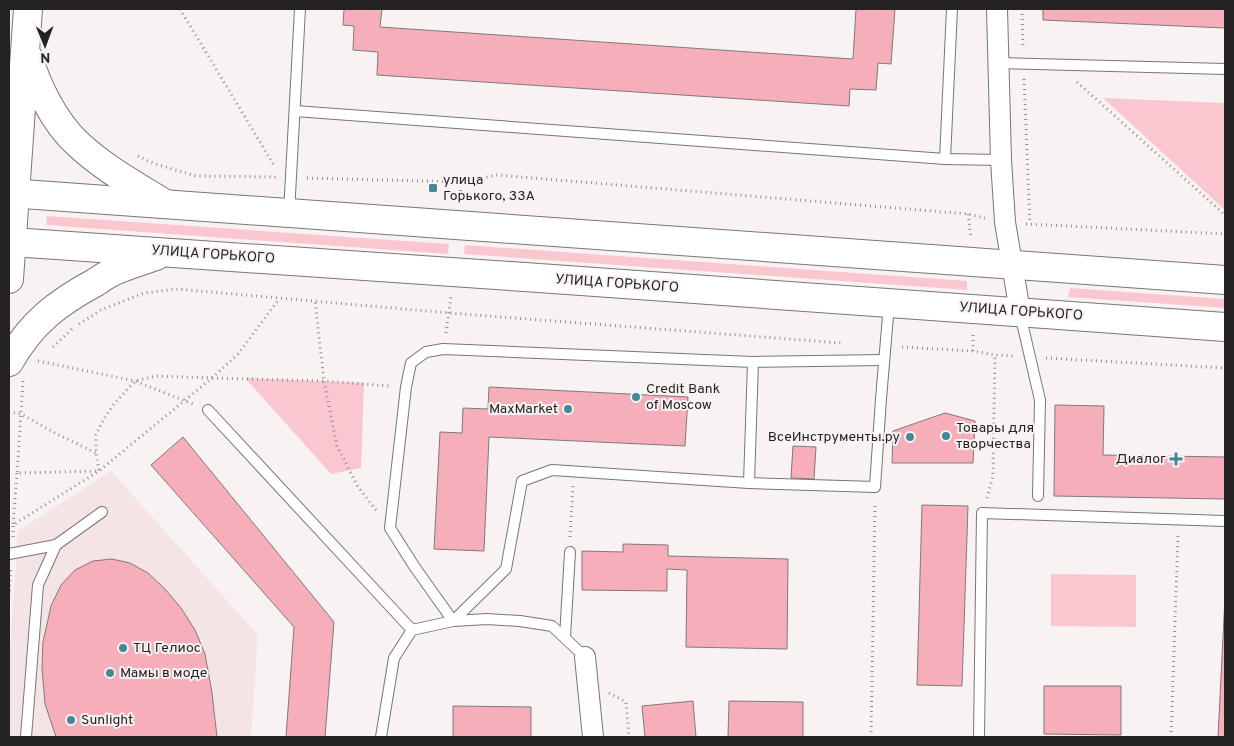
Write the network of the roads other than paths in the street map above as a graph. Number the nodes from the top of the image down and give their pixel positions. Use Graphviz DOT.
graph roads {
  1 [pos="28,9"];
  2 [pos="300,9"];
  3 [pos="952,9"];
  4 [pos="997,9"];
  5 [pos="26,47"];
  6 [pos="998,63"];
  7 [pos="1225,69"];
  8 [pos="294,111"];
  9 [pos="946,158"];
  10 [pos="1002,160"];
  11 [pos="12,194"];
  12 [pos="168,205"];
  13 [pos="289,214"];
  14 [pos="10,241"];
  15 [pos="166,252"];
  16 [pos="1012,264"];
  17 [pos="9,279"];
  18 [pos="1225,280"];
  19 [pos="889,303"];
  20 [pos="1020,312"];
  21 [pos="1225,327"];
  22 [pos="884,360"];
  23 [pos="9,362"];
  24 [pos="753,362"];
  25 [pos="208,410"];
  26 [pos="749,482"];
  27 [pos="1038,496"];
  28 [pos="102,512"];
  29 [pos="1225,520"];
  30 [pos="56,545"];
  31 [pos="570,552"];
  32 [pos="9,554"];
  33 [pos="453,621"];
  34 [pos="412,630"];
  35 [pos="565,637"];
  36 [pos="585,657"];
  37 [pos="26,737"];
  38 [pos="382,737"];
  39 [pos="593,737"];
  40 [pos="979,737"];
  1 -- 5 [label="main road"];
  2 -- 8 [label="lane"];
  3 -- 9 [label="lane"];
  4 -- 6 [label="street"];
  5 -- 11 [label="main road"];
  5 -- 12 [label="main road"];
  6 -- 7 [label="lane"];
  6 -- 10 [label="street"];
  8 -- 9 [label="lane"];
  8 -- 13 [label="lane"];
  9 -- 10 [label="lane"];
  10 -- 16 [label="street"];
  11 -- 12 [label="main road"];
  11 -- 14 [label="main road"];
  12 -- 13 [label="main road"];
  13 -- 16 [label="main road"];
  14 -- 15 [label="main road, УЛИЦА ГОРЬКОГО"];
  14 -- 17 [label="main road"];
  15 -- 19 [label="main road, УЛИЦА ГОРЬКОГО"];
  15 -- 23 [label="main road"];
  16 -- 18 [label="main road"];
  16 -- 20 [label="street"];
  19 -- 20 [label="main road, УЛИЦА ГОРЬКОГО"];
  19 -- 22 [label="lane"];
  20 -- 21 [label="main road, УЛИЦА ГОРЬКОГО"];
  20 -- 27 [label="lane"];
  22 -- 24 [label="lane"];
  22 -- 26 [label="lane"];
  24 -- 26 [label="lane"];
  24 -- 33 [label="lane"];
  25 -- 34 [label="lane"];
  26 -- 33 [label="lane"];
  28 -- 30 [label="lane"];
  29 -- 40 [label="lane"];
  30 -- 32 [label="lane"];
  30 -- 37 [label="lane"];
  31 -- 35 [label="lane"];
  33 -- 34 [label="lane"];
  33 -- 35 [label="lane"];
  34 -- 38 [label="lane"];
  35 -- 36 [label="lane"];
  36 -- 39 [label="street"];
}
